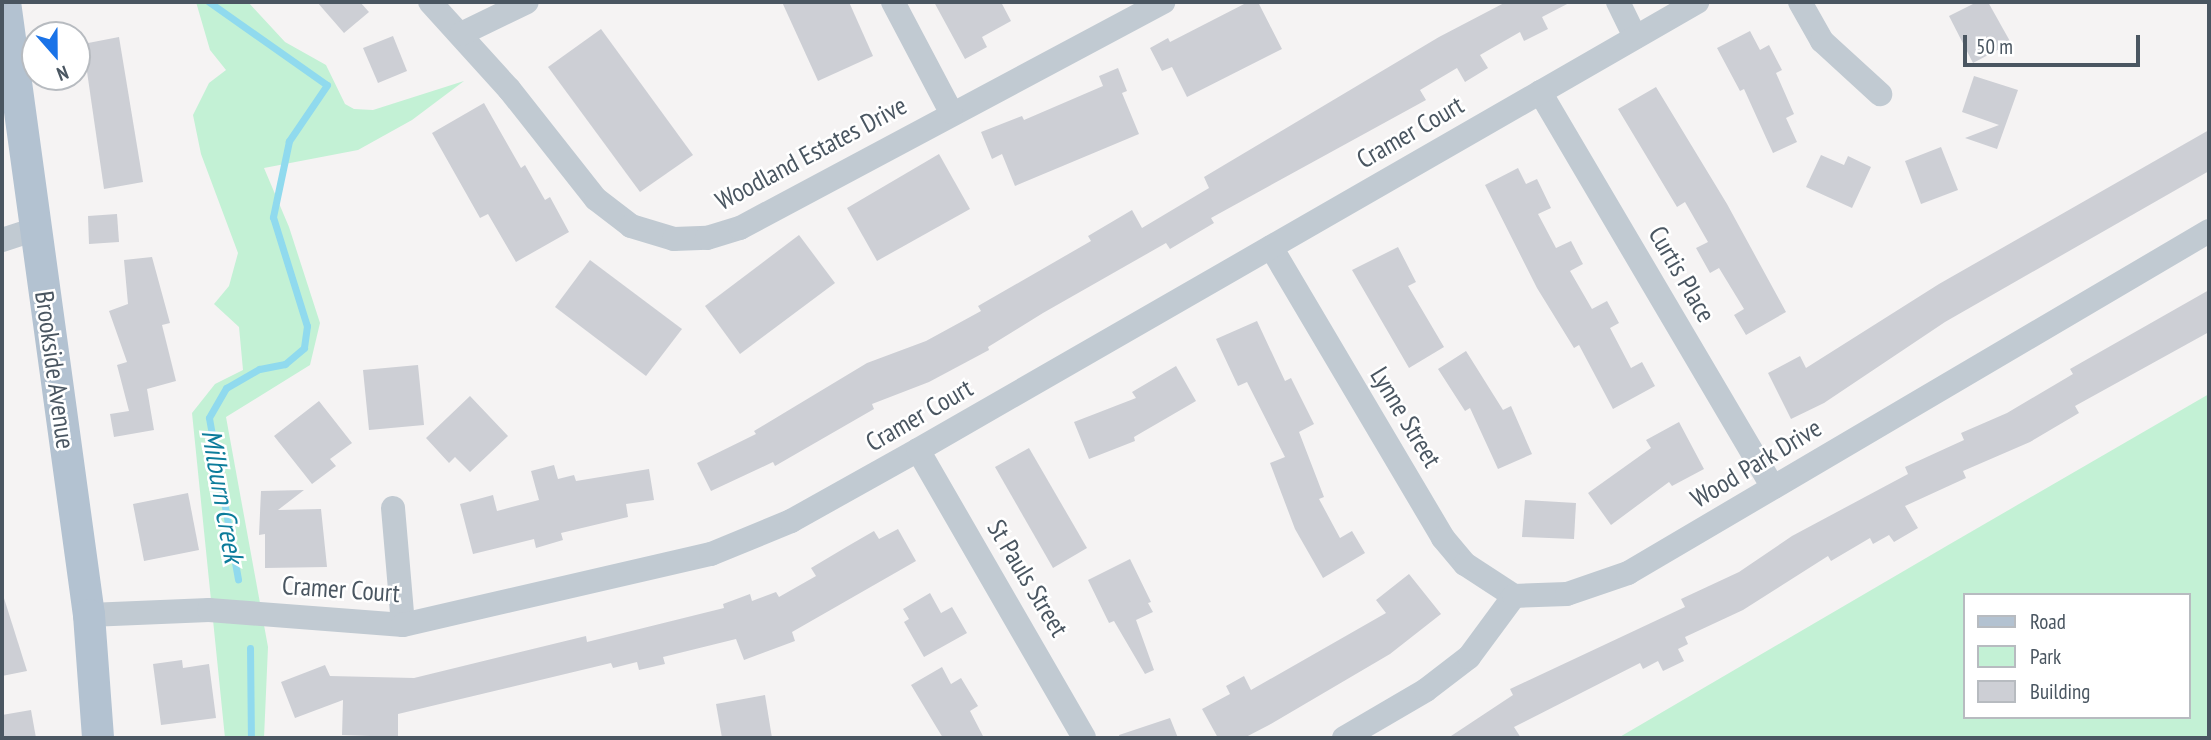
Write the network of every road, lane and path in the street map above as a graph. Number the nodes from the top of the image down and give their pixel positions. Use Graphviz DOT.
graph roads {
  1 [pos="5,2"];
  2 [pos="430,2"];
  3 [pos="527,2"];
  4 [pos="893,2"];
  5 [pos="1164,2"];
  6 [pos="1618,2"];
  7 [pos="1697,2"];
  8 [pos="1800,2"];
  9 [pos="461,34"];
  10 [pos="1635,37"];
  11 [pos="1540,92"];
  12 [pos="1880,94"];
  13 [pos="951,113"];
  14 [pos="35,229"];
  15 [pos="2209,231"];
  16 [pos="2,240"];
  17 [pos="1271,247"];
  18 [pos="918,450"];
  19 [pos="1773,487"];
  20 [pos="393,508"];
  21 [pos="1514,596"];
  22 [pos="89,615"];
  23 [pos="403,625"];
  24 [pos="98,738"];
  25 [pos="1084,738"];
  26 [pos="1344,738"];
  1 -- 14 [label="main road, Brookside Avenue"];
  2 -- 9 [label="street, Woodland Estates Drive"];
  3 -- 9 [label="street"];
  4 -- 13 [label="street"];
  5 -- 13 [label="street, Woodland Estates Drive"];
  6 -- 10 [label="street"];
  7 -- 10 [label="street, Cramer Court"];
  8 -- 12 [label="street"];
  9 -- 13 [label="street, Woodland Estates Drive"];
  10 -- 11 [label="street, Cramer Court"];
  11 -- 17 [label="street, Cramer Court"];
  11 -- 19 [label="street, Curtis Place"];
  14 -- 16 [label="street"];
  14 -- 22 [label="main road, Brookside Avenue"];
  15 -- 19 [label="street, Wood Park Drive"];
  17 -- 18 [label="street, Cramer Court"];
  17 -- 21 [label="street, Lynne Street"];
  18 -- 23 [label="street, Cramer Court"];
  18 -- 25 [label="street, St Pauls Street"];
  19 -- 21 [label="street, Wood Park Drive"];
  20 -- 23 [label="street"];
  21 -- 26 [label="street"];
  22 -- 23 [label="street, Cramer Court"];
  22 -- 24 [label="main road, Brookside Avenue"];
}
